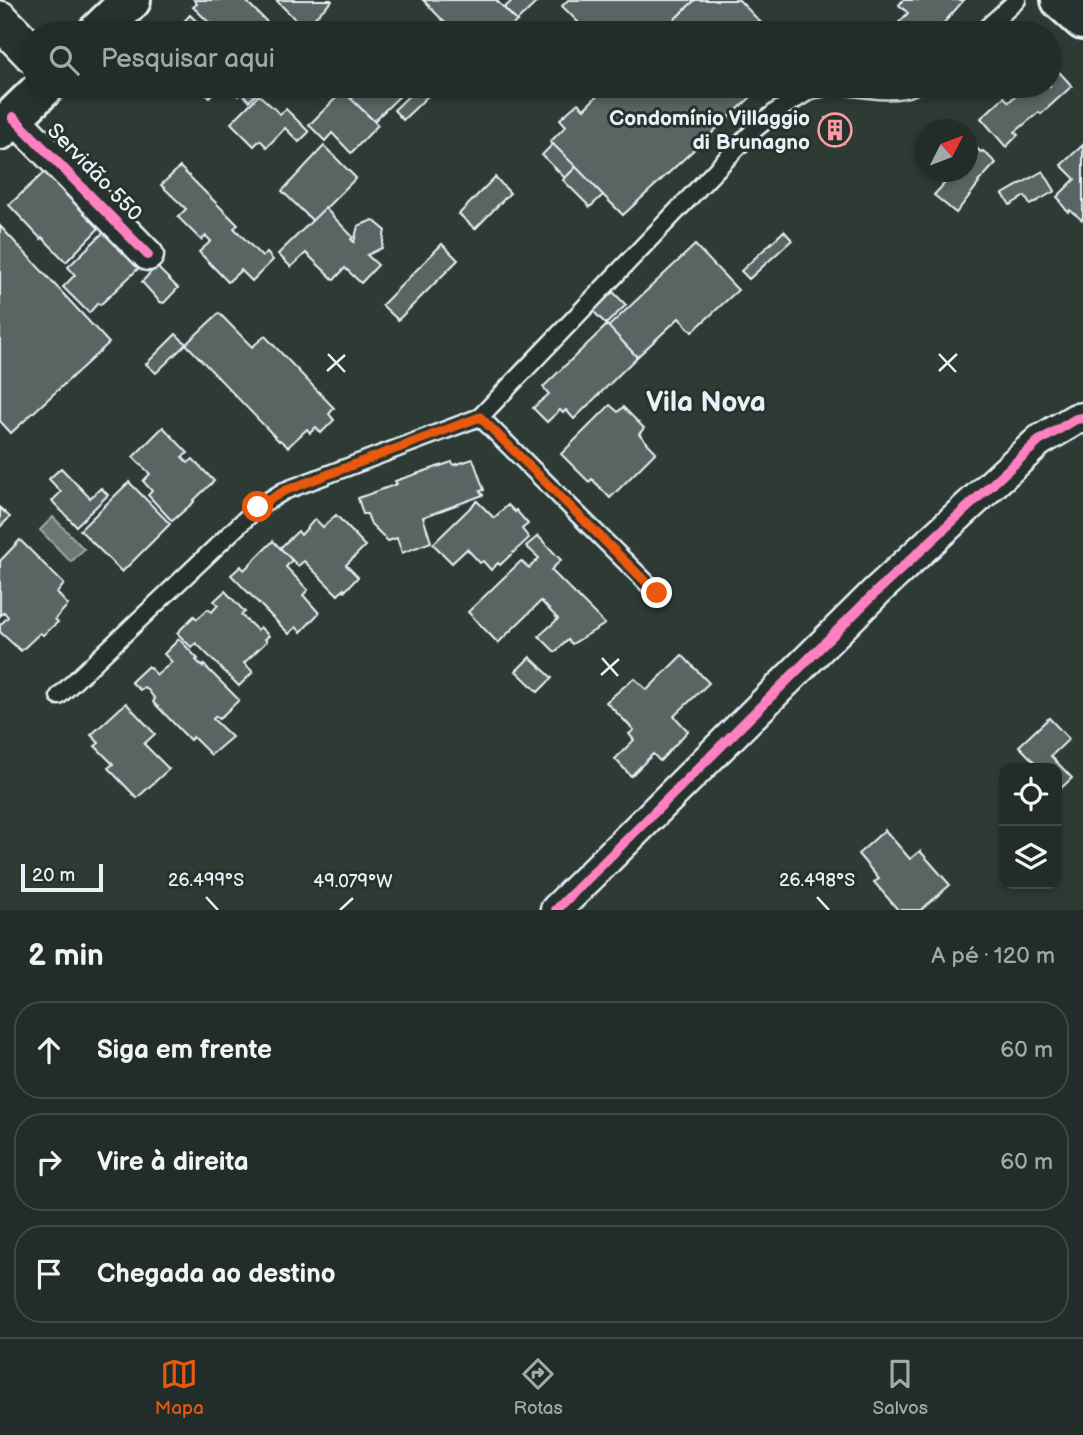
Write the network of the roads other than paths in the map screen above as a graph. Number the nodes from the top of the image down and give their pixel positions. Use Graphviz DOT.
graph roads {
  1 [pos="131,0"];
  2 [pos="1017,0"];
  3 [pos="1061,0"];
  4 [pos="0,20"];
  5 [pos="1083,20"];
  6 [pos="109,21"];
  7 [pos="994,21"];
  8 [pos="21,42"];
  9 [pos="33,98"];
  10 [pos="798,98"];
  11 [pos="7,123"];
  12 [pos="148,255"];
  13 [pos="480,417"];
  14 [pos="1083,418"];
  15 [pos="657,593"];
  16 [pos="59,696"];
  17 [pos="556,910"];
  1 -- 6 [label="main road"];
  2 -- 7 [label="lane"];
  3 -- 5 [label="main road"];
  4 -- 8 [label="street"];
  9 -- 11 [label="main road"];
  10 -- 13 [label="lane"];
  11 -- 12 [label="street, Servidão 550"];
  13 -- 15 [label="lane"];
  13 -- 16 [label="lane"];
  14 -- 17 [label="street"];
}
